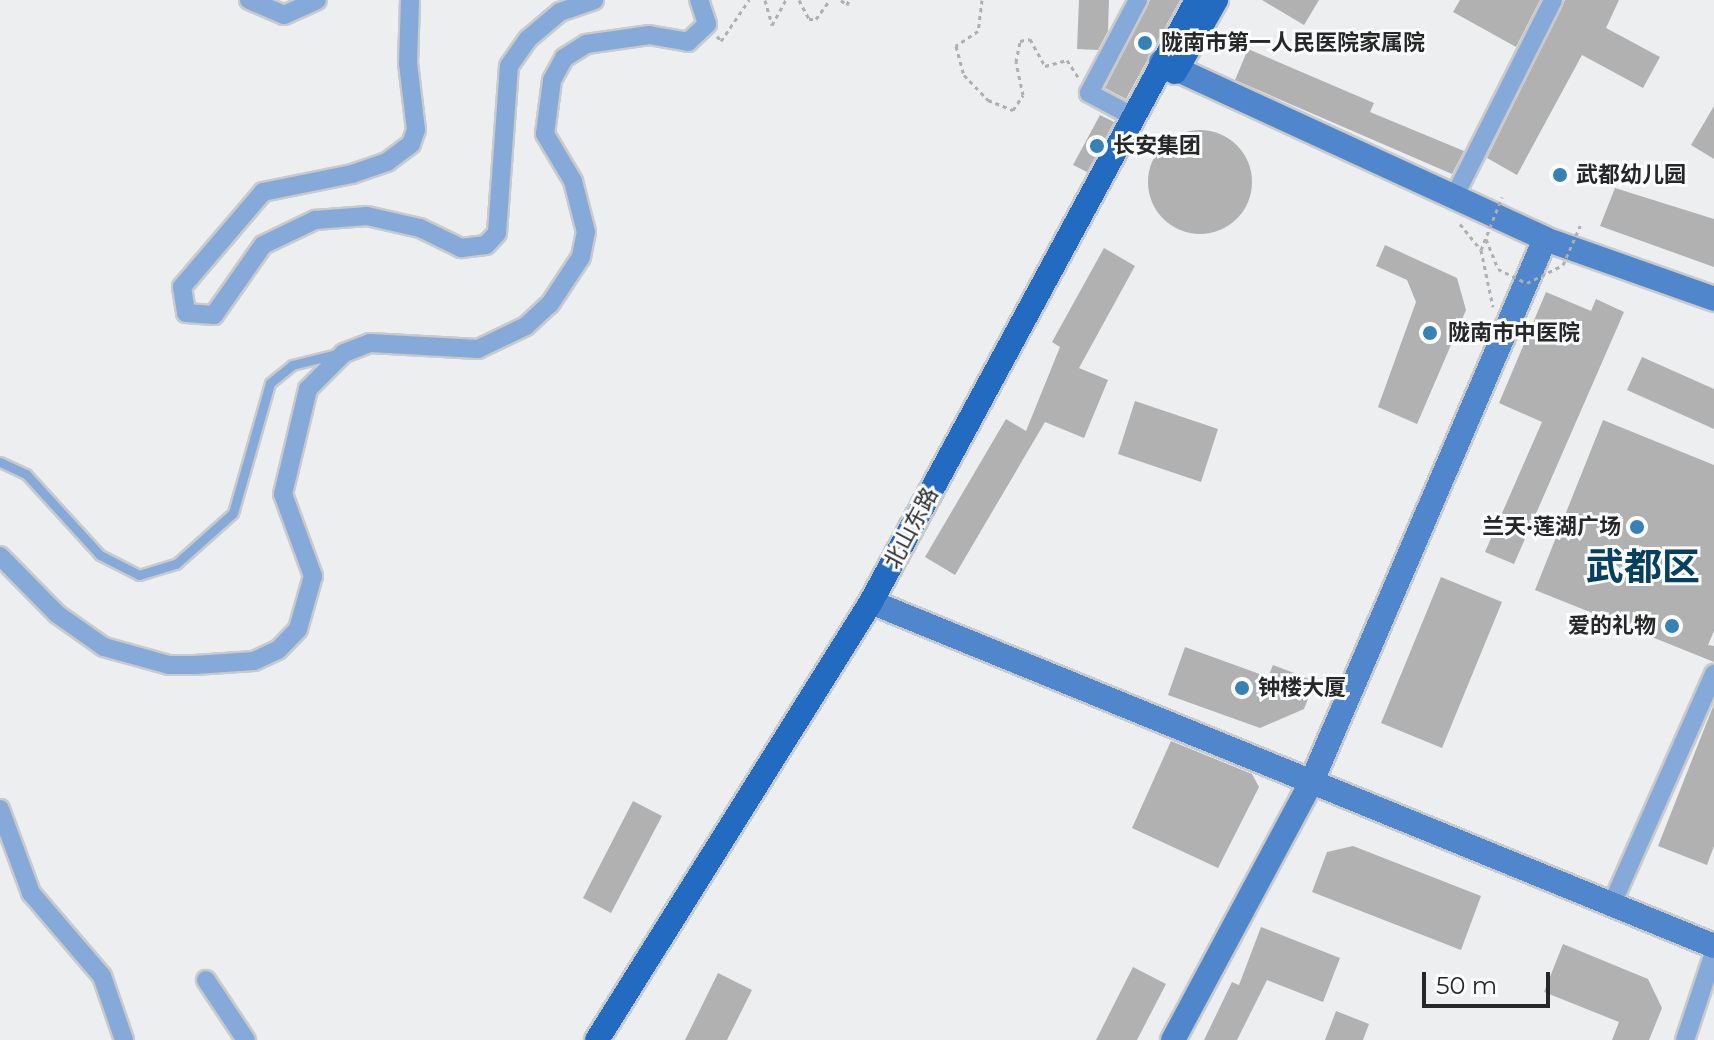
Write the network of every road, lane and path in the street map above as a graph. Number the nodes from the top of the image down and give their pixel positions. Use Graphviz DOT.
graph roads {
  1 [pos="249,0"];
  2 [pos="317,0"];
  3 [pos="410,0"];
  4 [pos="594,0"];
  5 [pos="699,0"];
  6 [pos="749,0"];
  7 [pos="765,0"];
  8 [pos="786,0"];
  9 [pos="799,0"];
  10 [pos="830,0"];
  11 [pos="841,0"];
  12 [pos="849,0"];
  13 [pos="982,0"];
  14 [pos="1138,0"];
  15 [pos="1197,0"];
  16 [pos="1216,0"];
  17 [pos="1553,0"];
  18 [pos="707,24"];
  19 [pos="1169,66"];
  20 [pos="1089,93"];
  21 [pos="1132,116"];
  22 [pos="1454,197"];
  23 [pos="1502,197"];
  24 [pos="1580,226"];
  25 [pos="1486,239"];
  26 [pos="1545,239"];
  27 [pos="1714,299"];
  28 [pos="1500,342"];
  29 [pos="344,353"];
  30 [pos="0,462"];
  31 [pos="0,556"];
  32 [pos="879,605"];
  33 [pos="1714,674"];
  34 [pos="1312,781"];
  35 [pos="0,809"];
  36 [pos="1612,904"];
  37 [pos="1714,946"];
  38 [pos="1714,953"];
  39 [pos="206,980"];
  40 [pos="124,1040"];
  41 [pos="246,1040"];
  42 [pos="597,1040"];
  43 [pos="617,1040"];
  44 [pos="1173,1040"];
  45 [pos="1685,1040"];
  1 -- 2 [label="street"];
  3 -- 4 [label="street"];
  5 -- 18 [label="street"];
  6 -- 18 [label="path"];
  7 -- 8 [label="path"];
  9 -- 10 [label="path"];
  11 -- 12 [label="path"];
  13 -- 20 [label="path"];
  14 -- 20 [label="street"];
  15 -- 19 [label="main road, 北山东路"];
  16 -- 19 [label="main road, 北山东路"];
  17 -- 22 [label="street"];
  18 -- 29 [label="street"];
  19 -- 21 [label="main road, 北山东路"];
  19 -- 22 [label="street"];
  19 -- 32 [label="main road, 北山东路"];
  20 -- 21 [label="street"];
  21 -- 32 [label="main road, 北山东路"];
  22 -- 26 [label="street"];
  23 -- 25 [label="path, bridge"];
  24 -- 25 [label="path, bridge"];
  25 -- 28 [label="path, bridge"];
  26 -- 27 [label="street"];
  26 -- 28 [label="street"];
  28 -- 34 [label="street"];
  29 -- 30 [label="lane"];
  29 -- 31 [label="street"];
  32 -- 34 [label="street"];
  32 -- 42 [label="main road, 北山东路"];
  32 -- 43 [label="main road, 北山东路"];
  33 -- 36 [label="street"];
  34 -- 36 [label="street"];
  34 -- 44 [label="street"];
  35 -- 40 [label="street"];
  36 -- 37 [label="street"];
  38 -- 45 [label="street"];
  39 -- 41 [label="street"];
}
